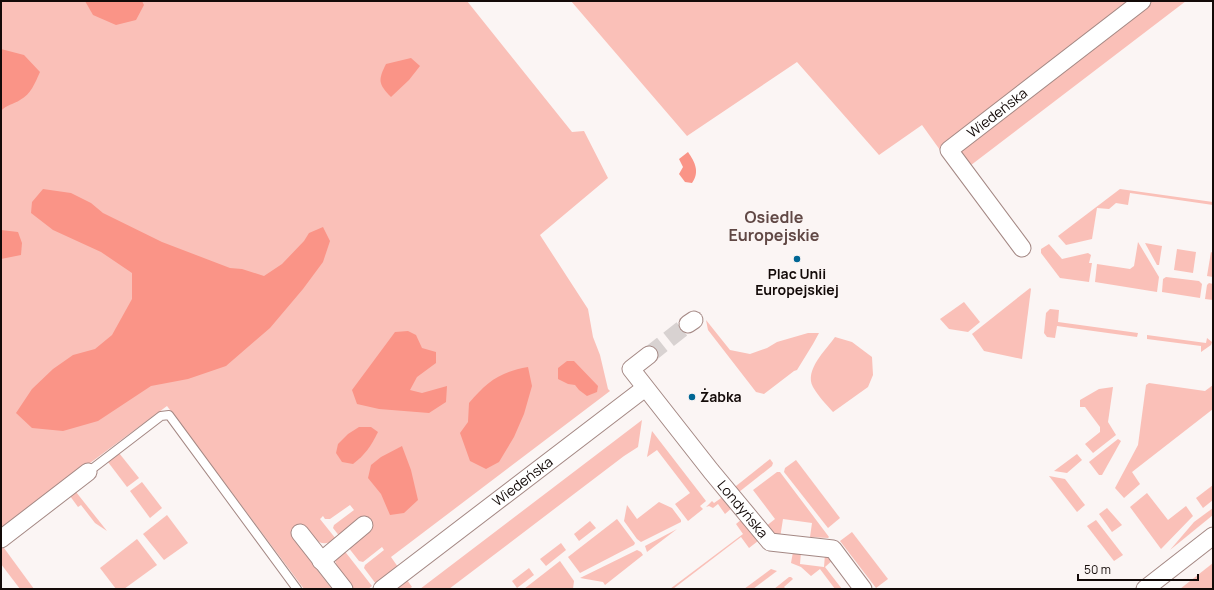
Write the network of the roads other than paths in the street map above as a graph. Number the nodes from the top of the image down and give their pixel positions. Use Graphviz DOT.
graph roads {
  1 [pos="1142,1"];
  2 [pos="1022,248"];
  3 [pos="649,355"];
  4 [pos="644,388"];
  5 [pos="88,472"];
  6 [pos="364,526"];
  7 [pos="300,533"];
  8 [pos="1213,536"];
  9 [pos="1,539"];
  10 [pos="321,561"];
  11 [pos="297,589"];
  12 [pos="344,589"];
  13 [pos="382,589"];
  14 [pos="863,589"];
  15 [pos="1145,589"];
  1 -- 2 [label="street, Wiedeńska"];
  3 -- 4 [label="street"];
  4 -- 13 [label="street, Wiedeńska"];
  4 -- 14 [label="street, Londyńska"];
  5 -- 9 [label="street"];
  5 -- 11 [label="lane"];
  6 -- 10 [label="street"];
  7 -- 10 [label="street"];
  8 -- 15 [label="street"];
  10 -- 12 [label="street"];
}
